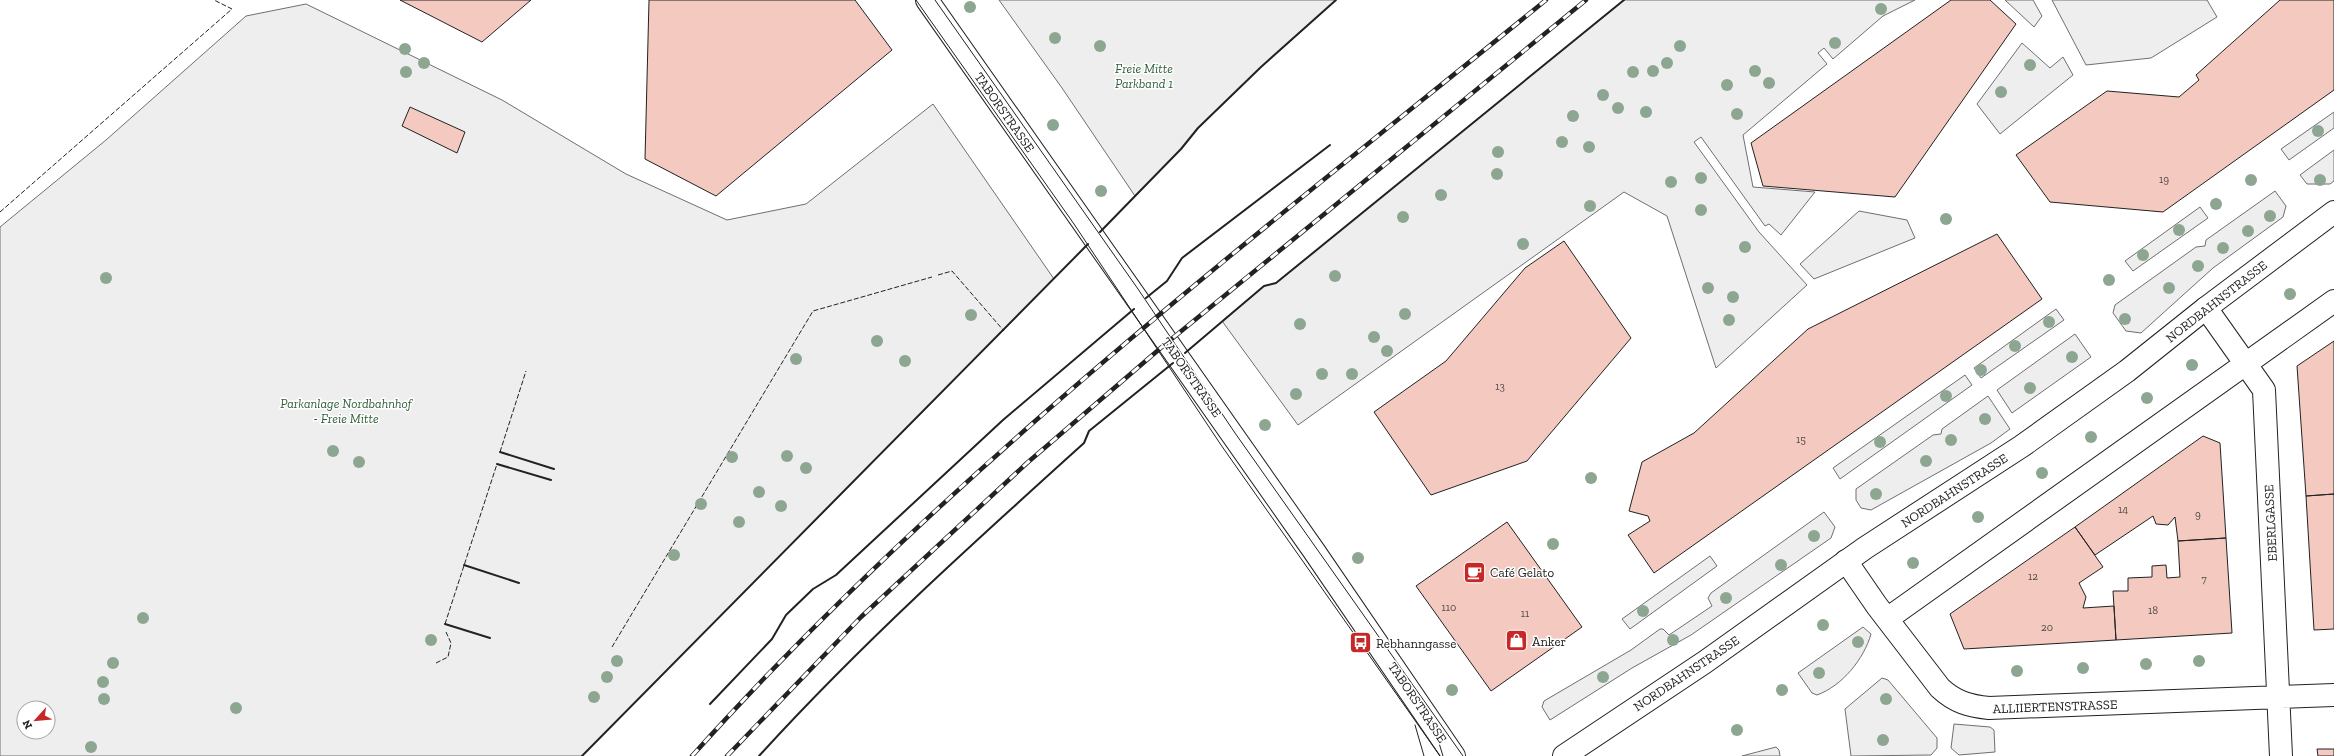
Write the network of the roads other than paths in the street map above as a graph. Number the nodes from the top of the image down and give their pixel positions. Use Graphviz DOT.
graph roads {
  1 [pos="927,0"];
  2 [pos="2334,212"];
  3 [pos="2334,301"];
  4 [pos="2206,308"];
  5 [pos="2245,363"];
  6 [pos="1846,560"];
  7 [pos="1887,619"];
  8 [pos="2334,695"];
  9 [pos="2278,698"];
  10 [pos="1454,756"];
  11 [pos="1564,756"];
  12 [pos="2281,756"];
  1 -- 10 [label="street, TABORSTRASSE"];
  2 -- 4 [label="street, NORDBAHNSTRASSE"];
  3 -- 5 [label="street"];
  4 -- 5 [label="street, EBERLGASSE"];
  4 -- 6 [label="street, NORDBAHNSTRASSE"];
  5 -- 7 [label="street"];
  5 -- 9 [label="street, EBERLGASSE"];
  6 -- 7 [label="street, ALLIIERTENSTRASSE"];
  6 -- 11 [label="street, NORDBAHNSTRASSE"];
  7 -- 9 [label="street, ALLIIERTENSTRASSE"];
  8 -- 9 [label="street, ALLIIERTENSTRASSE"];
  9 -- 12 [label="street, EBERLGASSE"];
}
